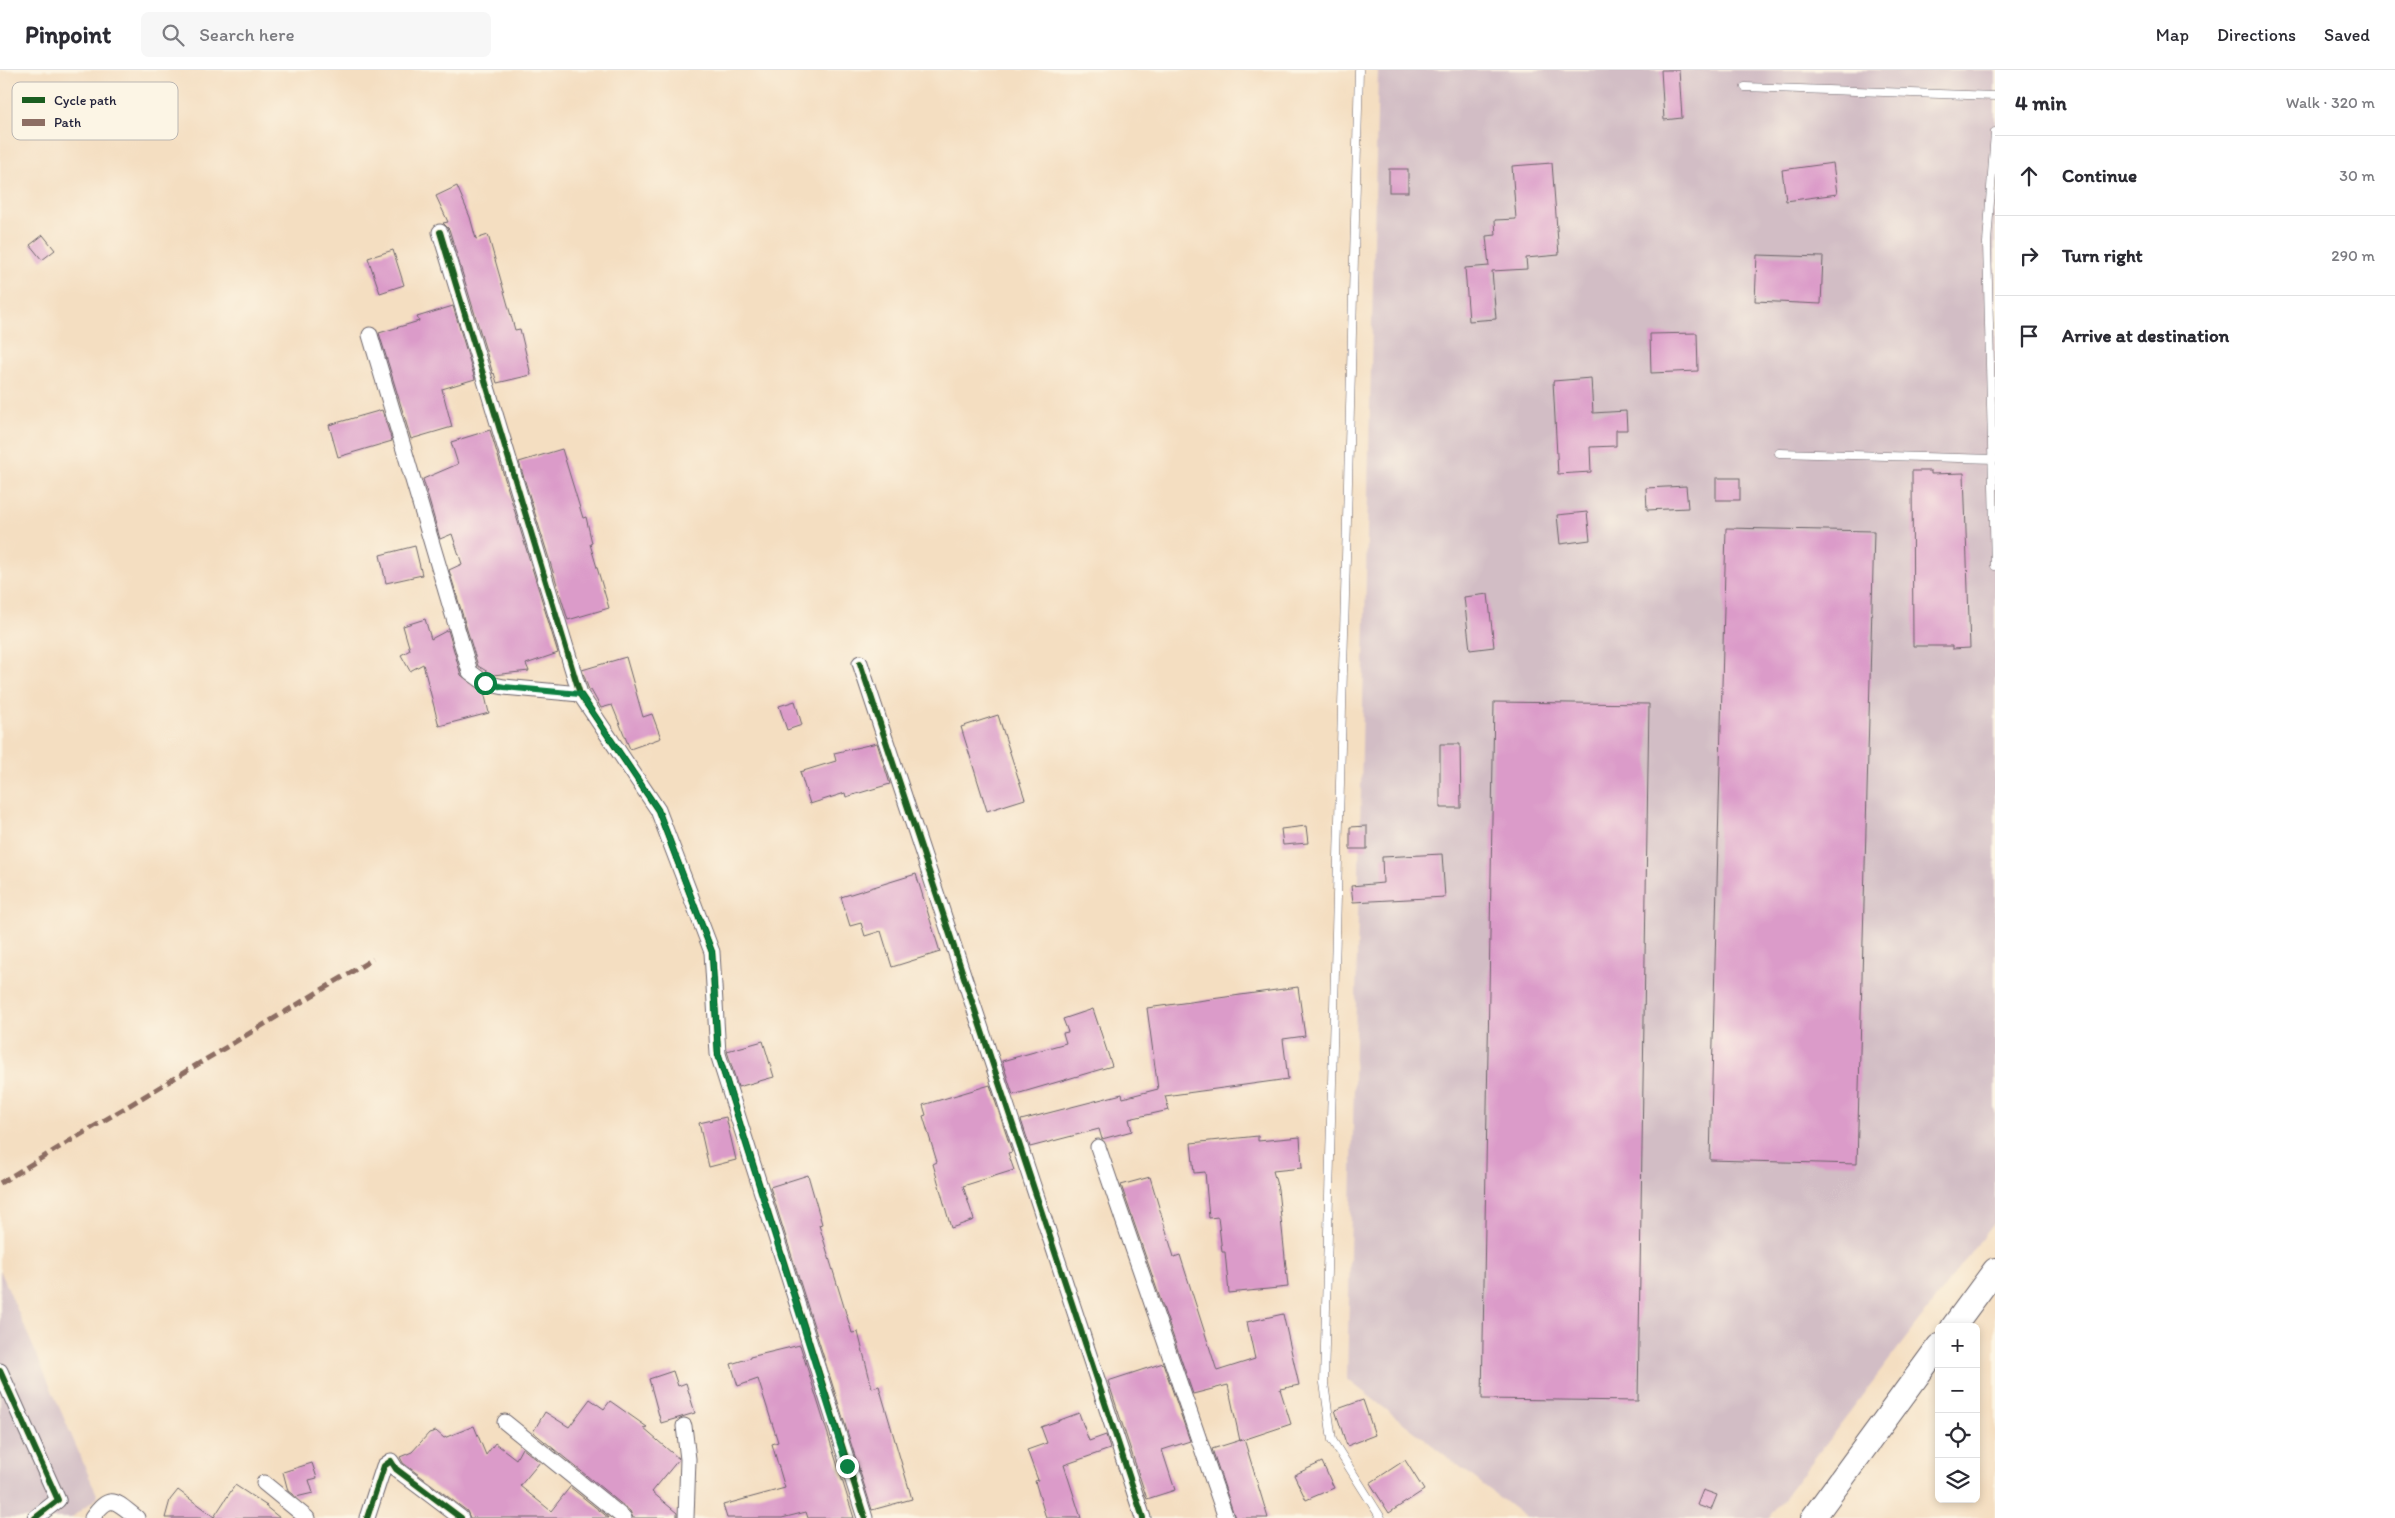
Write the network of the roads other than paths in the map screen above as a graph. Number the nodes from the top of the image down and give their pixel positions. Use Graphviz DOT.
graph roads {
  1 [pos="1359,70"];
  2 [pos="1745,88"];
  3 [pos="1995,96"];
  4 [pos="1995,132"];
  5 [pos="440,232"];
  6 [pos="370,335"];
  7 [pos="1779,453"];
  8 [pos="1994,459"];
  9 [pos="1995,566"];
  10 [pos="860,663"];
  11 [pos="580,694"];
  12 [pos="1098,1147"];
  13 [pos="1995,1270"];
  14 [pos="1956,1323"];
  15 [pos="1935,1351"];
  16 [pos="0,1372"];
  17 [pos="505,1422"];
  18 [pos="684,1426"];
  19 [pos="264,1484"];
  20 [pos="35,1518"];
  21 [pos="92,1518"];
  22 [pos="137,1518"];
  23 [pos="307,1518"];
  24 [pos="368,1518"];
  25 [pos="461,1518"];
  26 [pos="624,1518"];
  27 [pos="686,1518"];
  28 [pos="865,1518"];
  29 [pos="1143,1518"];
  30 [pos="1226,1518"];
  31 [pos="1381,1518"];
  32 [pos="1813,1518"];
  1 -- 31 [label="lane"];
  2 -- 3 [label="lane"];
  4 -- 8 [label="lane"];
  5 -- 11 [label="street"];
  6 -- 11 [label="street"];
  7 -- 8 [label="lane"];
  8 -- 9 [label="lane"];
  10 -- 29 [label="street"];
  11 -- 28 [label="street"];
  12 -- 30 [label="street"];
  13 -- 14 [label="main road"];
  15 -- 32 [label="main road"];
  16 -- 20 [label="street"];
  17 -- 26 [label="street"];
  18 -- 27 [label="street"];
  19 -- 23 [label="street"];
  21 -- 22 [label="street"];
  24 -- 25 [label="street"];
}
